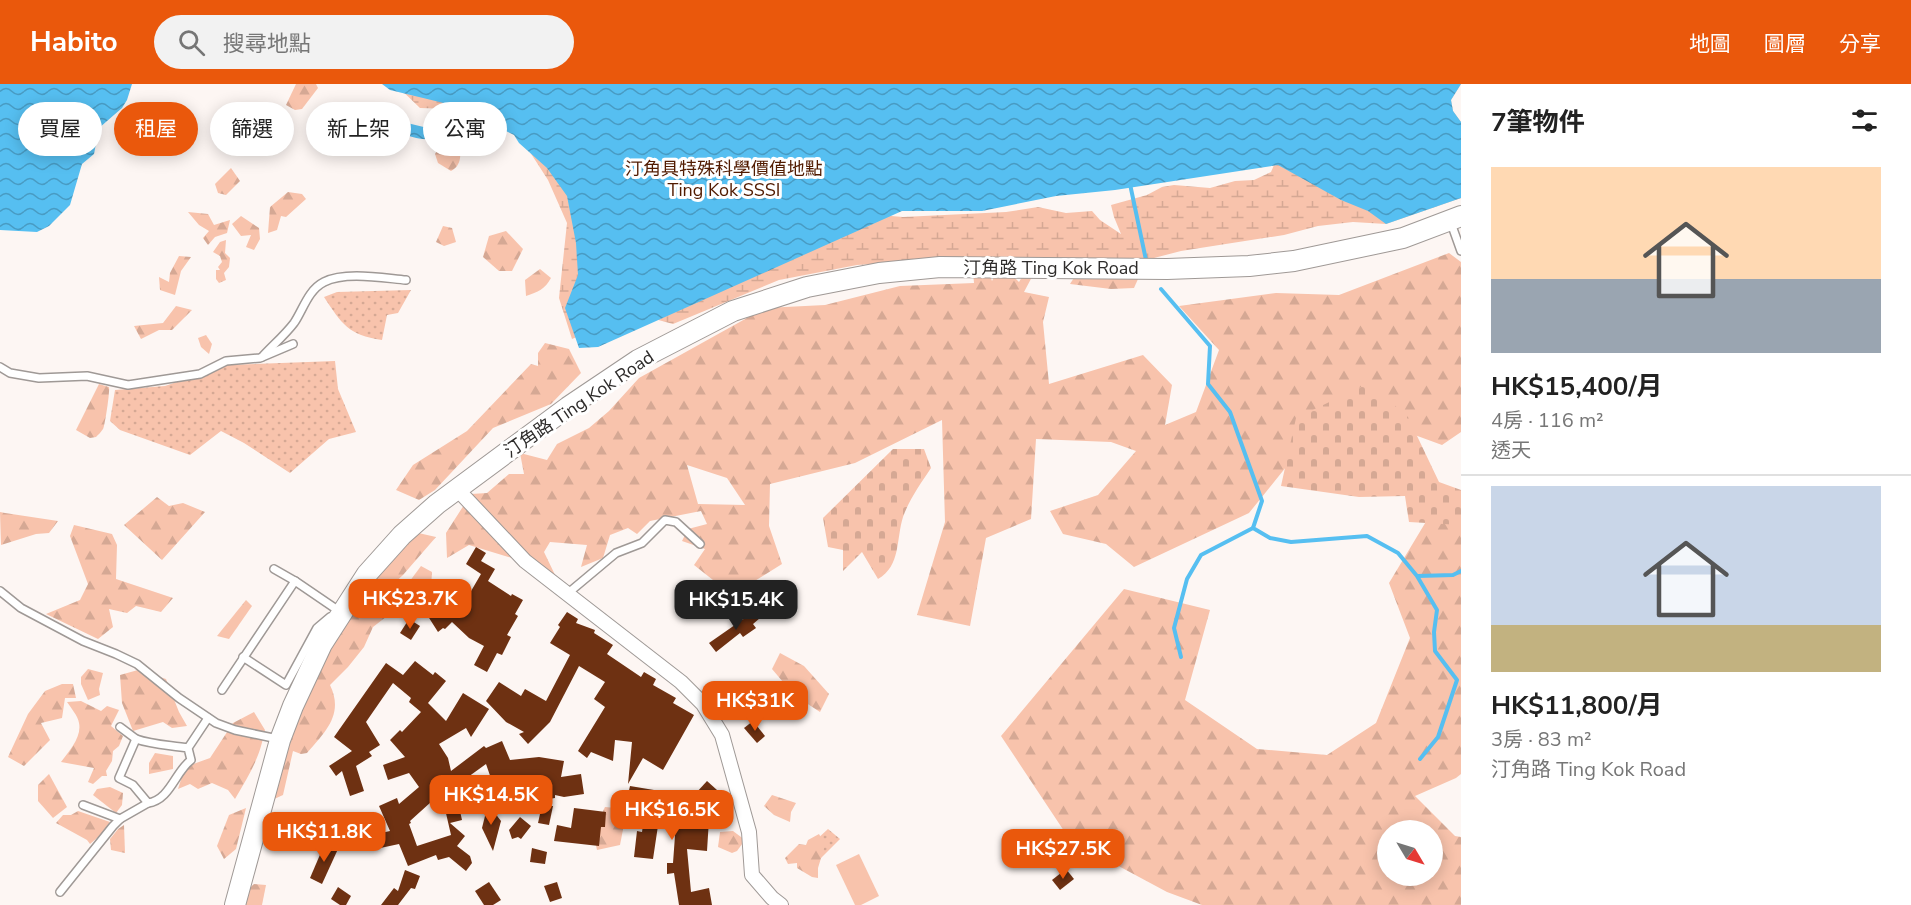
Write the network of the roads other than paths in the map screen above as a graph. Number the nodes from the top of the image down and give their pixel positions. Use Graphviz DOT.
graph roads {
  1 [pos="1455,219"];
  2 [pos="1461,251"];
  3 [pos="406,280"];
  4 [pos="293,344"];
  5 [pos="260,358"];
  6 [pos="0,367"];
  7 [pos="457,489"];
  8 [pos="700,544"];
  9 [pos="274,569"];
  10 [pos="295,581"];
  11 [pos="0,591"];
  12 [pos="567,594"];
  13 [pos="340,611"];
  14 [pos="243,657"];
  15 [pos="222,690"];
  16 [pos="208,718"];
  17 [pos="120,727"];
  18 [pos="136,739"];
  19 [pos="280,740"];
  20 [pos="188,748"];
  21 [pos="148,803"];
  22 [pos="83,804"];
  23 [pos="120,819"];
  24 [pos="60,892"];
  25 [pos="236,905"];
  26 [pos="781,905"];
  1 -- 2 [label="lane"];
  1 -- 7 [label="main road, 汀角路 Ting Kok Road"];
  3 -- 5 [label="lane"];
  4 -- 5 [label="lane"];
  5 -- 6 [label="lane"];
  7 -- 12 [label="street"];
  7 -- 13 [label="main road, 汀角路 Ting Kok Road"];
  8 -- 12 [label="lane"];
  9 -- 10 [label="lane"];
  10 -- 13 [label="lane"];
  10 -- 14 [label="lane"];
  11 -- 16 [label="lane"];
  12 -- 26 [label="street"];
  13 -- 14 [label="lane"];
  13 -- 19 [label="main road, 汀角路 Ting Kok Road"];
  14 -- 15 [label="lane"];
  16 -- 19 [label="lane"];
  16 -- 20 [label="lane"];
  17 -- 18 [label="lane"];
  18 -- 20 [label="lane"];
  18 -- 21 [label="lane"];
  19 -- 25 [label="main road, 汀角路 Ting Kok Road"];
  20 -- 21 [label="lane"];
  21 -- 23 [label="lane"];
  22 -- 23 [label="lane"];
  23 -- 24 [label="lane"];
}
